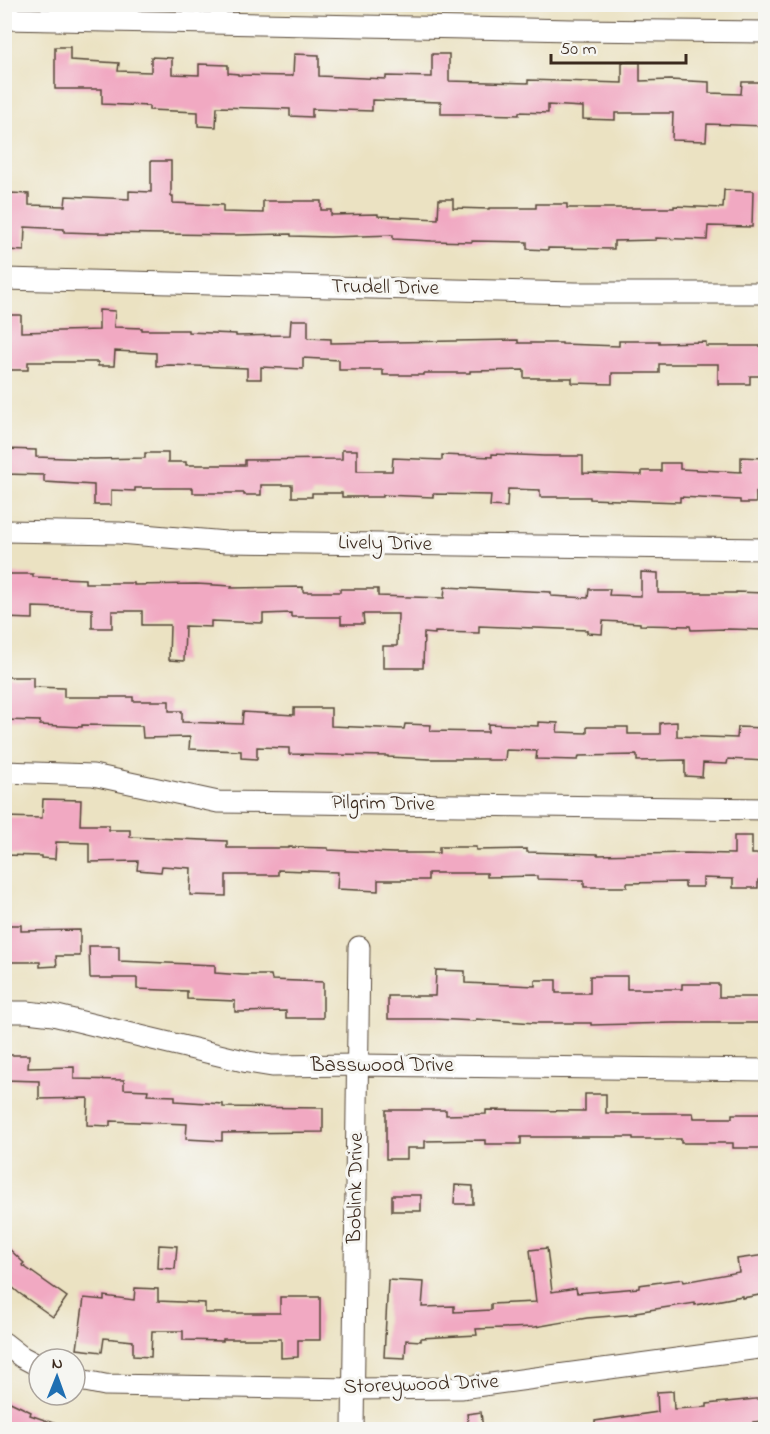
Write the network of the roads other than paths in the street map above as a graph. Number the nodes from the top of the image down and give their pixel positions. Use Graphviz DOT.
graph roads {
  1 [pos="4,19"];
  2 [pos="765,32"];
  3 [pos="4,279"];
  4 [pos="765,293"];
  5 [pos="4,531"];
  6 [pos="765,549"];
  7 [pos="4,772"];
  8 [pos="765,810"];
  9 [pos="359,947"];
  10 [pos="4,1012"];
  11 [pos="358,1065"];
  12 [pos="765,1070"];
  13 [pos="4,1343"];
  14 [pos="765,1347"];
  15 [pos="27,1360"];
  16 [pos="87,1382"];
  17 [pos="353,1389"];
  18 [pos="353,1430"];
  1 -- 2 [label="street"];
  3 -- 4 [label="street, Trudell Drive"];
  5 -- 6 [label="street, Lively Drive"];
  7 -- 8 [label="street, Pilgrim Drive"];
  9 -- 11 [label="street, Boblink Drive"];
  10 -- 11 [label="street, Basswood Drive"];
  11 -- 12 [label="street, Basswood Drive"];
  11 -- 17 [label="street, Boblink Drive"];
  13 -- 15 [label="street"];
  14 -- 17 [label="street, Storeywood Drive"];
  16 -- 17 [label="street, Storeywood Drive"];
  17 -- 18 [label="street, Boblink Drive"];
}
